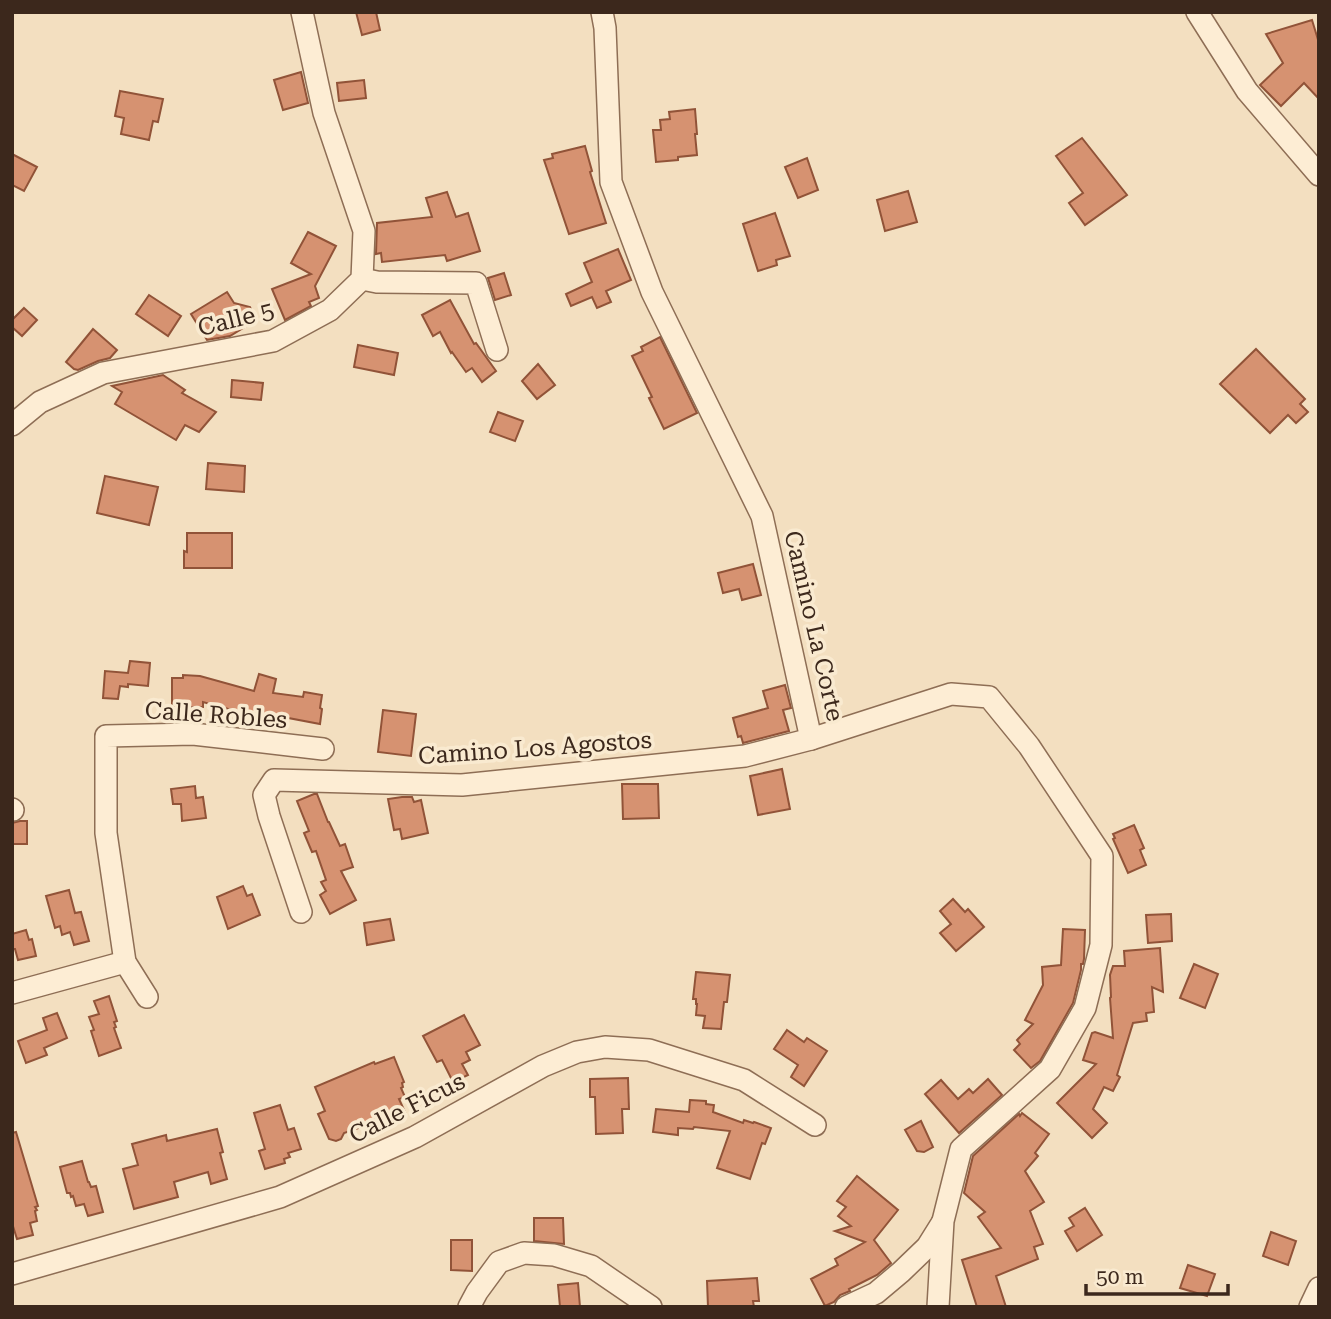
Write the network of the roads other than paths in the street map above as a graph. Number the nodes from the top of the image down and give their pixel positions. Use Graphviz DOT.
graph roads {
  1 [pos="302,12"];
  2 [pos="602,12"];
  3 [pos="1197,12"];
  4 [pos="1319,175"];
  5 [pos="362,279"];
  6 [pos="497,349"];
  7 [pos="12,425"];
  8 [pos="811,738"];
  9 [pos="323,749"];
  10 [pos="301,912"];
  11 [pos="125,962"];
  12 [pos="12,993"];
  13 [pos="147,997"];
  14 [pos="815,1125"];
  15 [pos="943,1221"];
  16 [pos="12,1274"];
  17 [pos="1319,1288"];
  18 [pos="469,1307"];
  19 [pos="651,1307"];
  20 [pos="846,1307"];
  21 [pos="938,1307"];
  22 [pos="1311,1307"];
  1 -- 5 [label="street"];
  2 -- 8 [label="street, Camino La Corte"];
  3 -- 4 [label="street"];
  5 -- 6 [label="street"];
  5 -- 7 [label="street, Calle 5"];
  8 -- 10 [label="street, Camino Los Agostos"];
  8 -- 15 [label="street, Camino La Corte"];
  9 -- 11 [label="street, Calle Robles"];
  11 -- 12 [label="street"];
  11 -- 13 [label="street"];
  14 -- 16 [label="street, Calle Ficus"];
  15 -- 20 [label="street"];
  15 -- 21 [label="street, Camino La Corte"];
  17 -- 22 [label="street"];
  18 -- 19 [label="street"];
}
